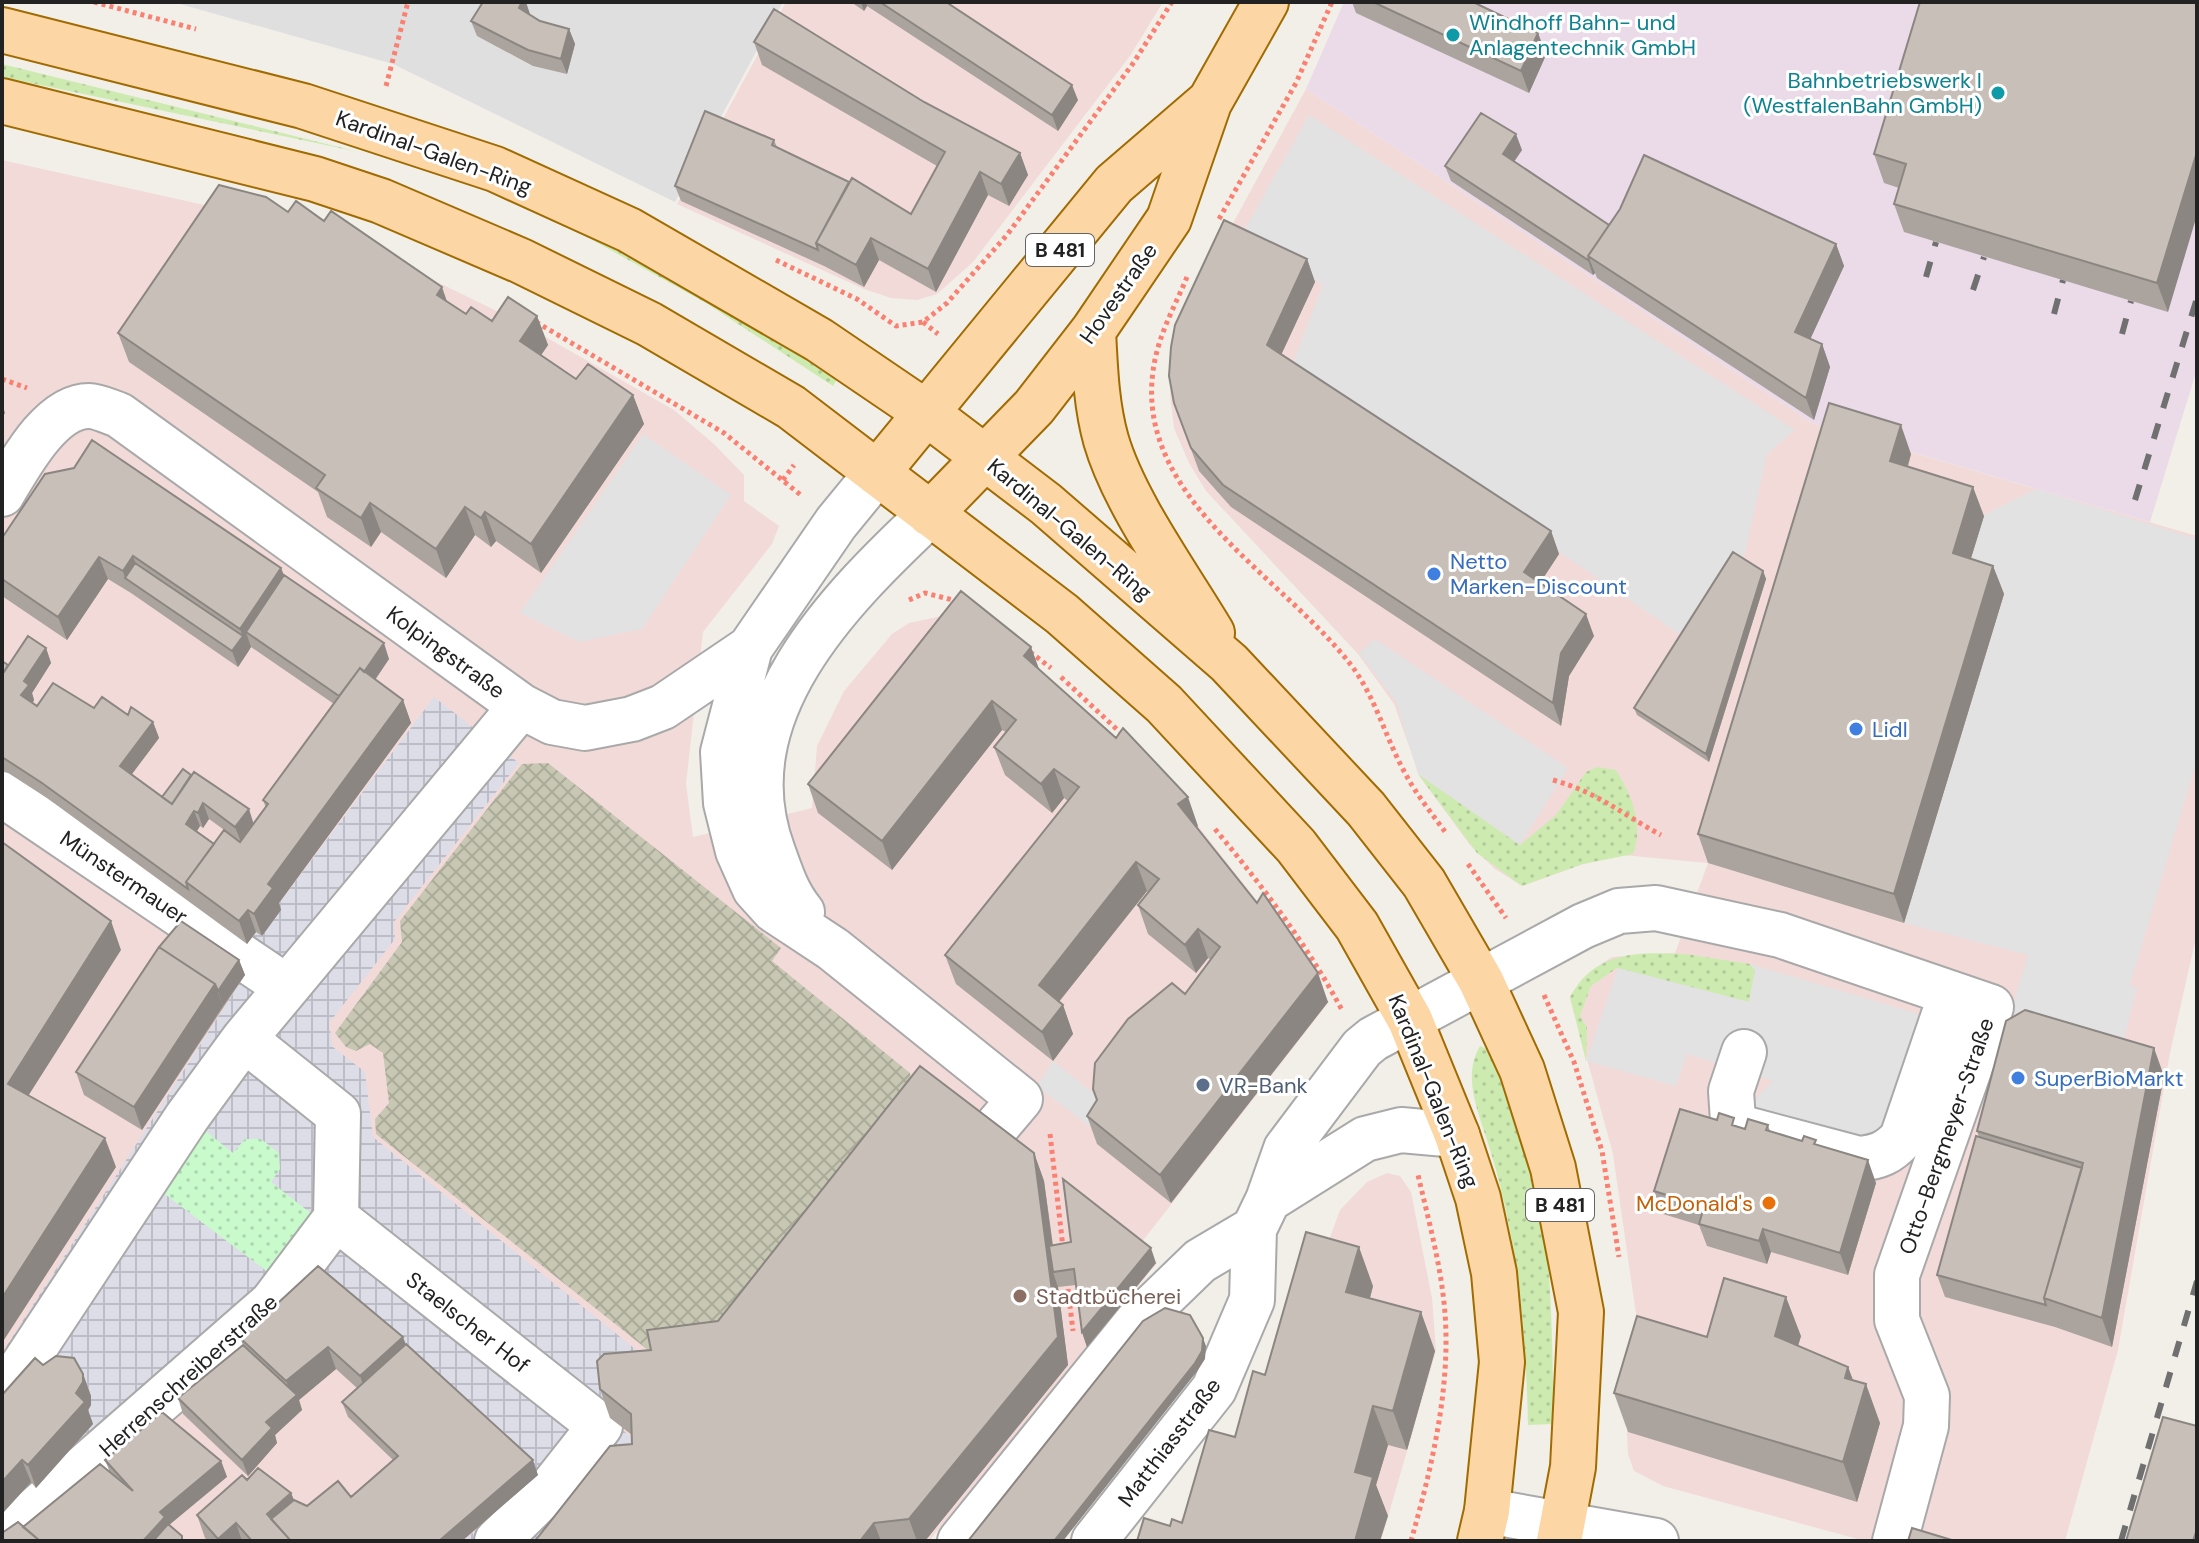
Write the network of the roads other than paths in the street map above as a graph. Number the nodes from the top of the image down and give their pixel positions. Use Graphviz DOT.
graph roads {
  1 [pos="1266,2"];
  2 [pos="2,30"];
  3 [pos="2,101"];
  4 [pos="1209,103"];
  5 [pos="1093,331"];
  6 [pos="925,412"];
  7 [pos="985,458"];
  8 [pos="877,473"];
  9 [pos="2,494"];
  10 [pos="930,514"];
  11 [pos="750,648"];
  12 [pos="1229,663"];
  13 [pos="521,706"];
  14 [pos="2,794"];
  15 [pos="833,949"];
  16 [pos="1481,981"];
  17 [pos="285,986"];
  18 [pos="1951,994"];
  19 [pos="1410,1020"];
  20 [pos="244,1039"];
  21 [pos="1744,1052"];
  22 [pos="1457,1135"];
  23 [pos="987,1138"];
  24 [pos="1261,1214"];
  25 [pos="336,1218"];
  26 [pos="2,1397"];
  27 [pos="1483,1526"];
  28 [pos="1564,1535"];
  29 [pos="2,1539"];
  30 [pos="497,1541"];
  31 [pos="960,1541"];
  32 [pos="1094,1541"];
  33 [pos="1656,1541"];
  34 [pos="1895,1541"];
  1 -- 4 [label="main road, Hovestraße / B 481"];
  2 -- 6 [label="main road, Kardinal-Galen-Ring"];
  3 -- 8 [label="main road, Kardinal-Galen-Ring"];
  4 -- 5 [label="main road, Hovestraße / B 481"];
  4 -- 6 [label="main road, Hovestraße / B 481"];
  5 -- 7 [label="main road, Hovestraße / B 481"];
  5 -- 12 [label="main road"];
  6 -- 7 [label="main road, Kardinal-Galen-Ring / B 481"];
  6 -- 8 [label="main road, B 481"];
  7 -- 10 [label="main road, B 481"];
  7 -- 12 [label="main road, Kardinal-Galen-Ring / B 481"];
  8 -- 10 [label="main road, Kardinal-Galen-Ring"];
  8 -- 11 [label="street, Kolpingstraße"];
  9 -- 13 [label="street, Kolpingstraße"];
  10 -- 15 [label="street"];
  10 -- 19 [label="main road, Kardinal-Galen-Ring"];
  11 -- 13 [label="street, Kolpingstraße"];
  11 -- 15 [label="street"];
  12 -- 16 [label="main road, Kardinal-Galen-Ring / B 481"];
  13 -- 17 [label="street"];
  14 -- 17 [label="street, Münstermauer"];
  15 -- 23 [label="street"];
  16 -- 18 [label="street, Otto-Bergmeyer-Straße"];
  16 -- 19 [label="street, Otto-Bergmeyer-Straße"];
  16 -- 28 [label="main road, Kardinal-Galen-Ring / B 481"];
  17 -- 20 [label="street"];
  18 -- 21 [label="street"];
  18 -- 34 [label="street, Otto-Bergmeyer-Straße"];
  19 -- 22 [label="main road, Kardinal-Galen-Ring"];
  19 -- 24 [label="street, Matthiasstraße"];
  20 -- 25 [label="street"];
  20 -- 26 [label="street"];
  22 -- 24 [label="street"];
  22 -- 27 [label="main road, Kardinal-Galen-Ring"];
  24 -- 31 [label="street"];
  24 -- 32 [label="street, Matthiasstraße"];
  25 -- 29 [label="street, Herrenschreiberstraße"];
  25 -- 30 [label="street, Staelscher Hof"];
  27 -- 28 [label="street"];
  28 -- 33 [label="street"];
}
